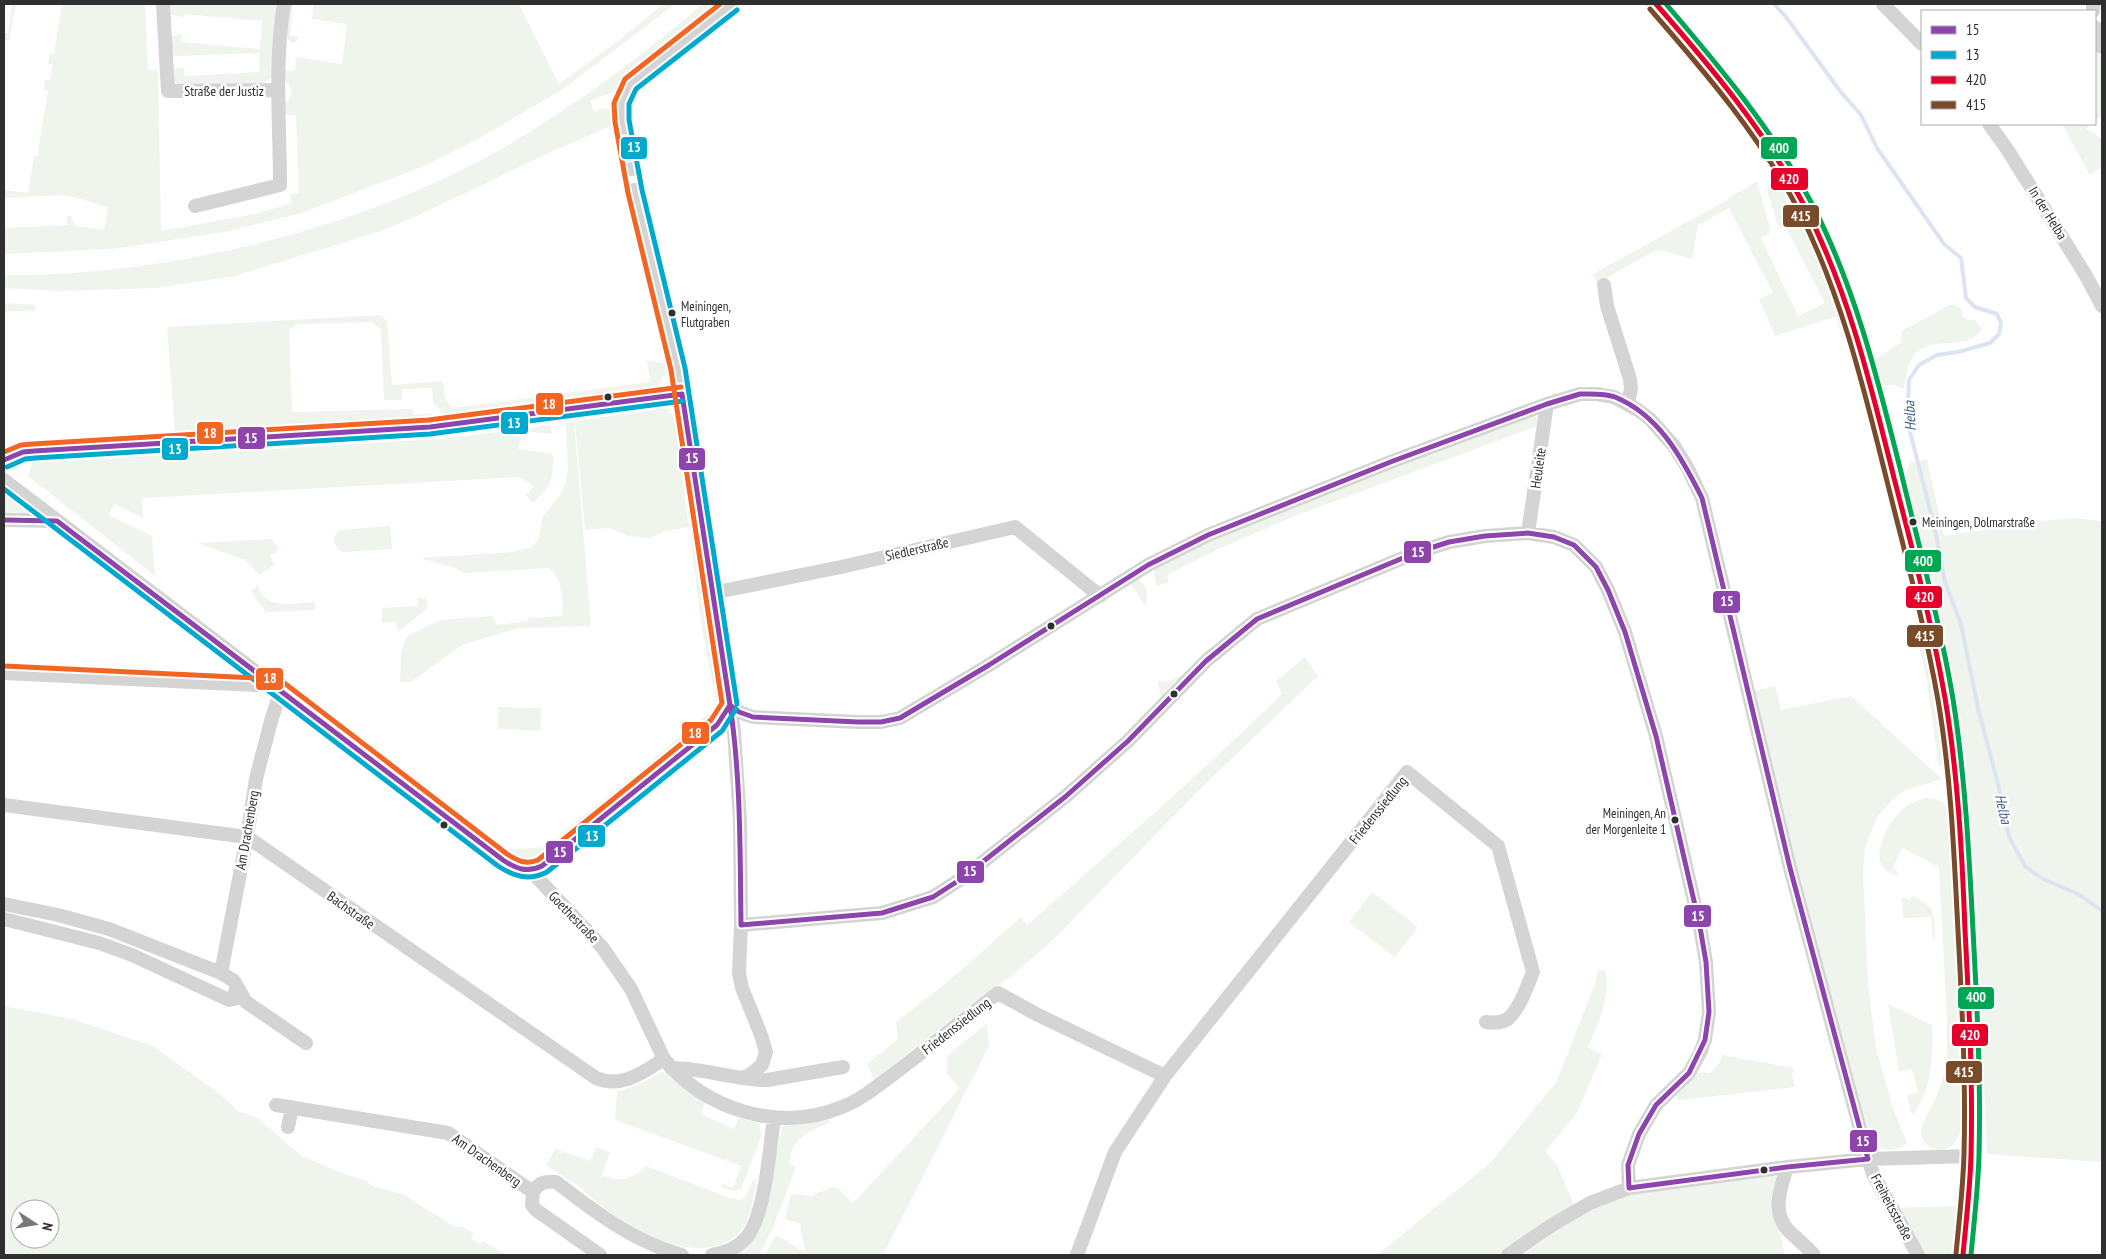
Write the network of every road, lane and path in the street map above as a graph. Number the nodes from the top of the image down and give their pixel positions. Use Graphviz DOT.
graph roads {
  1 [pos="163,4"];
  2 [pos="284,4"];
  3 [pos="732,4"];
  4 [pos="1656,4"];
  5 [pos="1883,4"];
  6 [pos="2096,30"];
  7 [pos="1921,43"];
  8 [pos="2102,48"];
  9 [pos="277,90"];
  10 [pos="622,121"];
  11 [pos="1990,125"];
  12 [pos="635,192"];
  13 [pos="195,206"];
  14 [pos="1604,285"];
  15 [pos="2102,306"];
  16 [pos="682,394"];
  17 [pos="1548,404"];
  18 [pos="1628,404"];
  19 [pos="4,460"];
  20 [pos="4,480"];
  21 [pos="4,520"];
  22 [pos="57,521"];
  23 [pos="1528,533"];
  24 [pos="712,593"];
  25 [pos="1100,596"];
  26 [pos="4,674"];
  27 [pos="279,688"];
  28 [pos="730,705"];
  29 [pos="4,805"];
  30 [pos="247,837"];
  31 [pos="531,871"];
  32 [pos="4,904"];
  33 [pos="4,919"];
  34 [pos="742,925"];
  35 [pos="221,973"];
  36 [pos="236,988"];
  37 [pos="1486,1022"];
  38 [pos="306,1043"];
  39 [pos="668,1063"];
  40 [pos="843,1067"];
  41 [pos="1165,1076"];
  42 [pos="743,1078"];
  43 [pos="276,1105"];
  44 [pos="292,1107"];
  45 [pos="774,1117"];
  46 [pos="288,1128"];
  47 [pos="1971,1156"];
  48 [pos="1868,1159"];
  49 [pos="1787,1167"];
  50 [pos="1629,1188"];
  51 [pos="533,1192"];
  52 [pos="600,1255"];
  53 [pos="682,1255"];
  54 [pos="712,1255"];
  55 [pos="1077,1255"];
  56 [pos="1508,1255"];
  57 [pos="1814,1255"];
  58 [pos="1918,1255"];
  59 [pos="1963,1255"];
  1 -- 9 [label="street, Straße der Justiz"];
  2 -- 9 [label="street, Straße der Justiz"];
  3 -- 10 [label="street"];
  4 -- 47 [label="main road"];
  5 -- 7 [label="street"];
  6 -- 8 [label="street"];
  9 -- 13 [label="street, Straße der Justiz"];
  11 -- 15 [label="street, In der Helba"];
  12 -- 16 [label="street"];
  14 -- 18 [label="street"];
  16 -- 19 [label="street"];
  16 -- 24 [label="street"];
  17 -- 18 [label="street, Freiheitsstraße"];
  17 -- 23 [label="street, Heuleite"];
  17 -- 25 [label="street, Freiheitsstraße"];
  18 -- 48 [label="street, Freiheitsstraße"];
  20 -- 22 [label="street, Goethestraße"];
  21 -- 22 [label="street"];
  22 -- 27 [label="street, Goethestraße"];
  23 -- 34 [label="street"];
  23 -- 50 [label="street"];
  24 -- 25 [label="street, Siedlerstraße"];
  24 -- 28 [label="street"];
  25 -- 28 [label="street, Freiheitsstraße"];
  26 -- 27 [label="street"];
  27 -- 30 [label="street, Am Drachenberg"];
  27 -- 31 [label="street, Goethestraße"];
  28 -- 31 [label="street"];
  28 -- 34 [label="street"];
  29 -- 30 [label="street, Bachstraße"];
  30 -- 35 [label="street, Am Drachenberg"];
  30 -- 39 [label="street, Bachstraße"];
  31 -- 39 [label="street, Goethestraße"];
  32 -- 35 [label="street"];
  33 -- 36 [label="street"];
  34 -- 42 [label="street"];
  35 -- 36 [label="street"];
  36 -- 38 [label="street"];
  37 -- 41 [label="street, Friedenssiedlung"];
  39 -- 42 [label="street"];
  39 -- 45 [label="street, Goethestraße"];
  40 -- 42 [label="street"];
  41 -- 45 [label="street, Friedenssiedlung"];
  41 -- 55 [label="street, Friedenssiedlung"];
  43 -- 44 [label="street, Am Drachenberg"];
  44 -- 46 [label="street"];
  44 -- 51 [label="street, Am Drachenberg"];
  45 -- 54 [label="street"];
  47 -- 48 [label="street"];
  47 -- 59 [label="main road"];
  48 -- 49 [label="street, Freiheitsstraße"];
  48 -- 58 [label="street, Freiheitsstraße"];
  49 -- 50 [label="street, Freiheitsstraße"];
  49 -- 57 [label="street"];
  50 -- 56 [label="street, Freiheitsstraße"];
  51 -- 52 [label="street, Am Drachenberg"];
  51 -- 53 [label="street, Am Drachenberg"];
}
